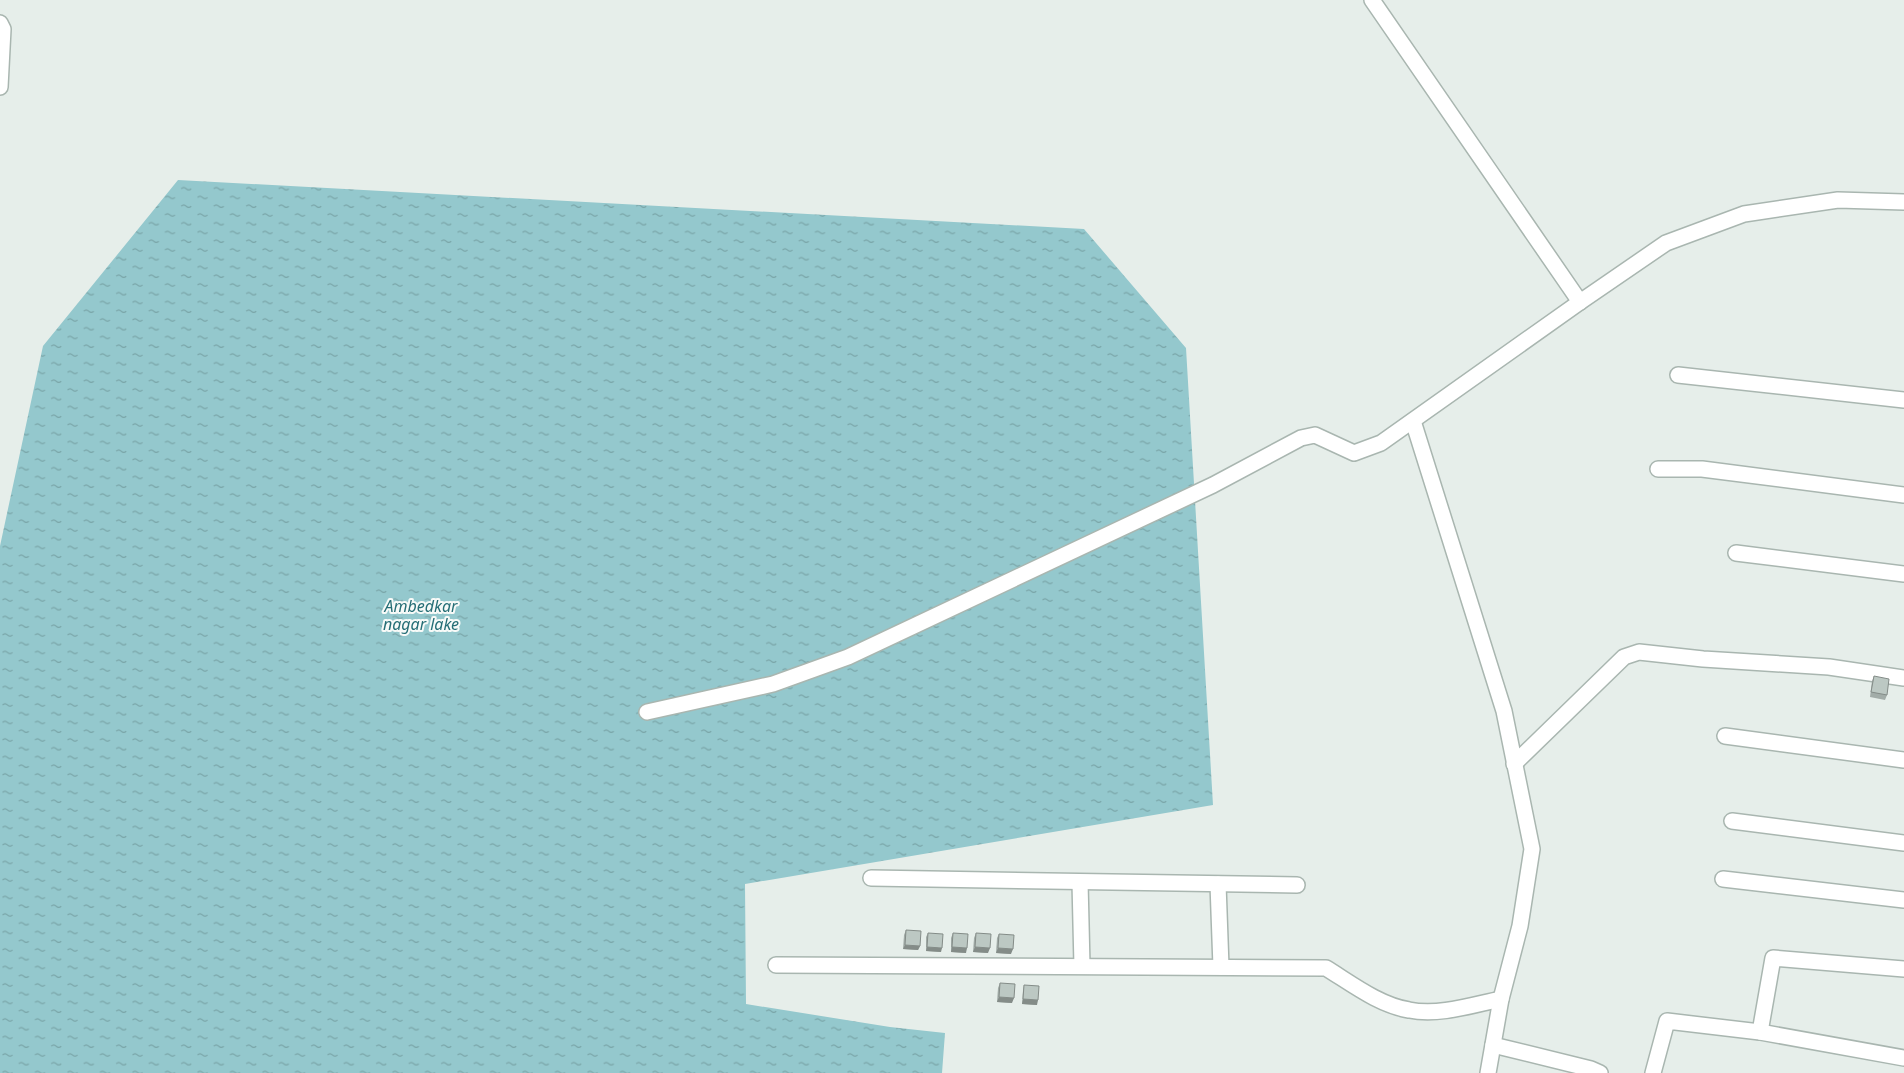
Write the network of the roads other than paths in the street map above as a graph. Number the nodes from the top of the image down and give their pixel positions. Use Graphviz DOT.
graph roads {
  1 [pos="1372,0"];
  2 [pos="0,23"];
  3 [pos="1,64"];
  4 [pos="0,87"];
  5 [pos="1904,202"];
  6 [pos="1580,302"];
  7 [pos="1678,375"];
  8 [pos="1904,400"];
  9 [pos="1413,421"];
  10 [pos="1658,469"];
  11 [pos="1904,495"];
  12 [pos="1736,553"];
  13 [pos="1904,574"];
  14 [pos="1904,678"];
  15 [pos="646,712"];
  16 [pos="1725,736"];
  17 [pos="1904,760"];
  18 [pos="1514,764"];
  19 [pos="1732,821"];
  20 [pos="1904,843"];
  21 [pos="871,878"];
  22 [pos="1723,879"];
  23 [pos="1080,882"];
  24 [pos="1218,884"];
  25 [pos="1297,885"];
  26 [pos="1904,900"];
  27 [pos="776,965"];
  28 [pos="1082,966"];
  29 [pos="1221,967"];
  30 [pos="1904,969"];
  31 [pos="1501,999"];
  32 [pos="1760,1032"];
  33 [pos="1493,1045"];
  34 [pos="1904,1058"];
  35 [pos="1488,1073"];
  36 [pos="1600,1073"];
  37 [pos="1653,1073"];
  1 -- 6 [label="street"];
  2 -- 3 [label="street"];
  3 -- 4 [label="street"];
  5 -- 6 [label="street"];
  6 -- 9 [label="street"];
  7 -- 8 [label="street"];
  9 -- 15 [label="street"];
  9 -- 18 [label="street"];
  10 -- 11 [label="street"];
  12 -- 13 [label="street"];
  14 -- 18 [label="street"];
  16 -- 17 [label="street"];
  18 -- 31 [label="street"];
  19 -- 20 [label="street"];
  21 -- 23 [label="street"];
  22 -- 26 [label="street"];
  23 -- 24 [label="street"];
  23 -- 28 [label="street"];
  24 -- 25 [label="street"];
  24 -- 29 [label="street"];
  27 -- 28 [label="street"];
  28 -- 29 [label="street"];
  29 -- 31 [label="street"];
  30 -- 32 [label="street"];
  31 -- 33 [label="street"];
  32 -- 34 [label="street"];
  32 -- 37 [label="street"];
  33 -- 35 [label="street"];
  33 -- 36 [label="street"];
}
